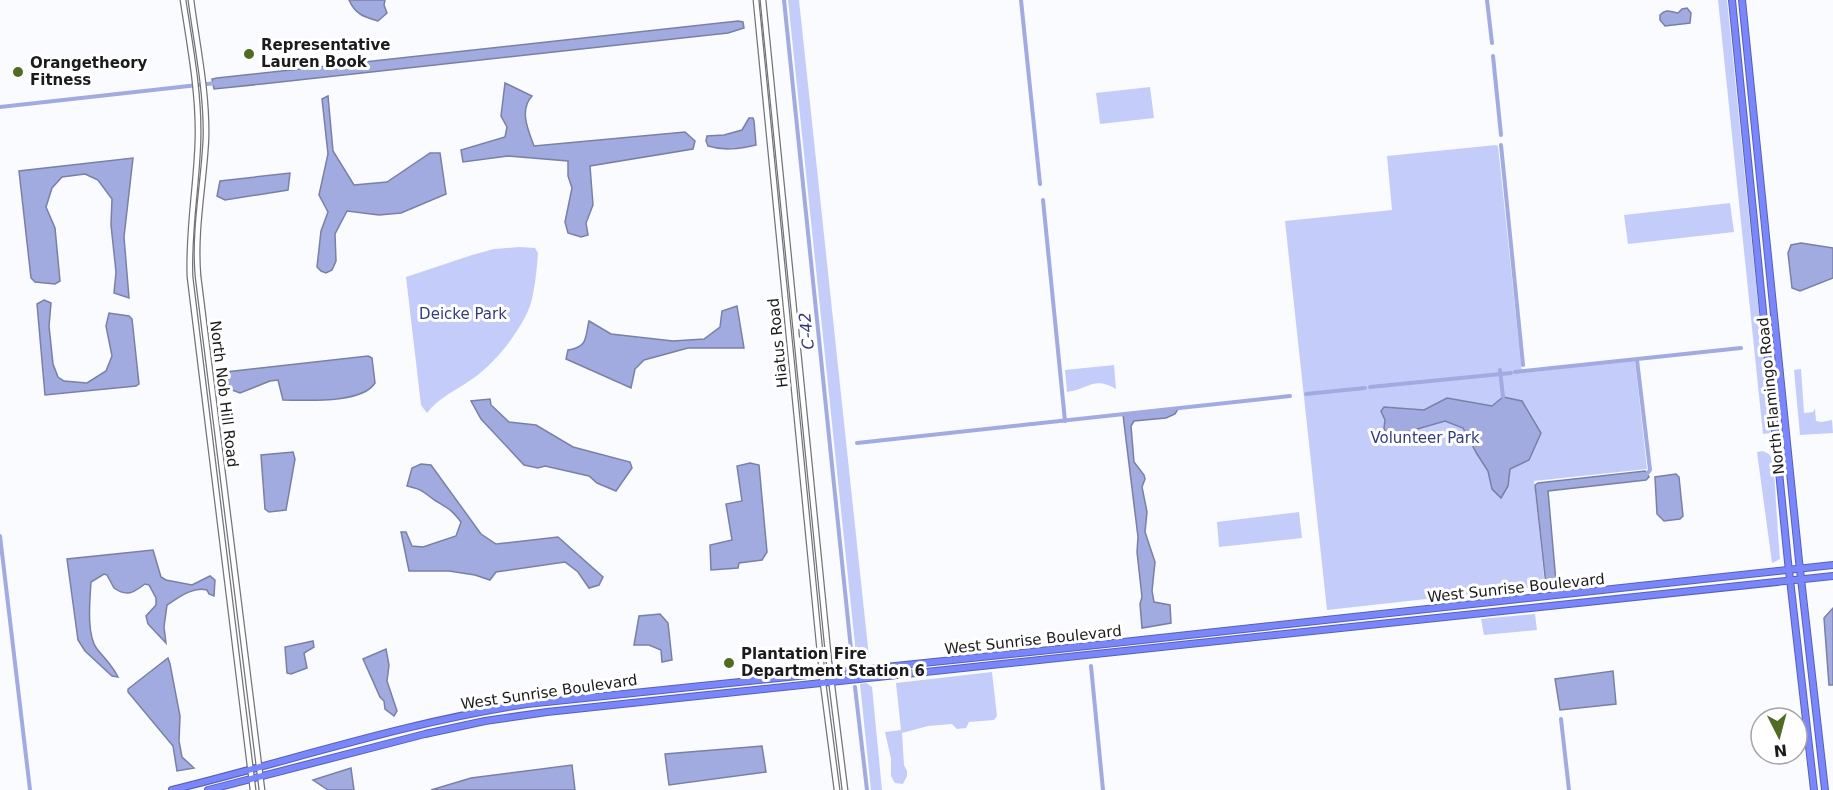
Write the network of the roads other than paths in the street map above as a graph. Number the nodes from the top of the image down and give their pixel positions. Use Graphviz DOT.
graph roads {
  1 [pos="183,0"];
  2 [pos="191,0"];
  3 [pos="756,0"];
  4 [pos="763,0"];
  5 [pos="1732,0"];
  6 [pos="1742,0"];
  7 [pos="1833,565"];
  8 [pos="1800,569"];
  9 [pos="1789,570"];
  10 [pos="1833,576"];
  11 [pos="1801,580"];
  12 [pos="1790,581"];
  13 [pos="830,672"];
  14 [pos="822,673"];
  15 [pos="832,682"];
  16 [pos="823,683"];
  17 [pos="260,766"];
  18 [pos="250,769"];
  19 [pos="261,777"];
  20 [pos="252,780"];
  21 [pos="172,790"];
  22 [pos="208,790"];
  23 [pos="253,790"];
  24 [pos="262,790"];
  25 [pos="837,790"];
  26 [pos="845,790"];
  27 [pos="1814,790"];
  28 [pos="1825,790"];
  1 -- 18 [label="main road, North Nob Hill Road"];
  2 -- 17 [label="main road, North Nob Hill Road"];
  3 -- 14 [label="main road, Hiatus Road"];
  4 -- 13 [label="main road, Hiatus Road"];
  5 -- 9 [label="highway, North Flamingo Road"];
  6 -- 8 [label="highway, North Flamingo Road"];
  7 -- 8 [label="highway, West Sunrise Boulevard"];
  8 -- 9 [label="highway, West Sunrise Boulevard"];
  8 -- 11 [label="highway, North Flamingo Road"];
  9 -- 12 [label="highway, North Flamingo Road"];
  9 -- 13 [label="highway, West Sunrise Boulevard"];
  10 -- 11 [label="highway, West Sunrise Boulevard"];
  11 -- 12 [label="highway, West Sunrise Boulevard"];
  11 -- 28 [label="highway, North Flamingo Road"];
  12 -- 15 [label="highway, West Sunrise Boulevard"];
  12 -- 27 [label="highway, North Flamingo Road"];
  13 -- 14 [label="highway, West Sunrise Boulevard"];
  13 -- 15 [label="main road, Hiatus Road"];
  14 -- 16 [label="main road, Hiatus Road"];
  14 -- 17 [label="highway, West Sunrise Boulevard"];
  15 -- 16 [label="highway, West Sunrise Boulevard"];
  15 -- 26 [label="main road, Hiatus Road"];
  16 -- 19 [label="highway, West Sunrise Boulevard"];
  16 -- 25 [label="main road, Hiatus Road"];
  17 -- 18 [label="highway, West Sunrise Boulevard"];
  17 -- 19 [label="main road, North Nob Hill Road"];
  18 -- 20 [label="main road, North Nob Hill Road"];
  18 -- 21 [label="highway, West Sunrise Boulevard"];
  19 -- 20 [label="highway, West Sunrise Boulevard"];
  19 -- 24 [label="main road, North Nob Hill Road"];
  20 -- 22 [label="highway, West Sunrise Boulevard"];
  20 -- 23 [label="main road, North Nob Hill Road"];
}
